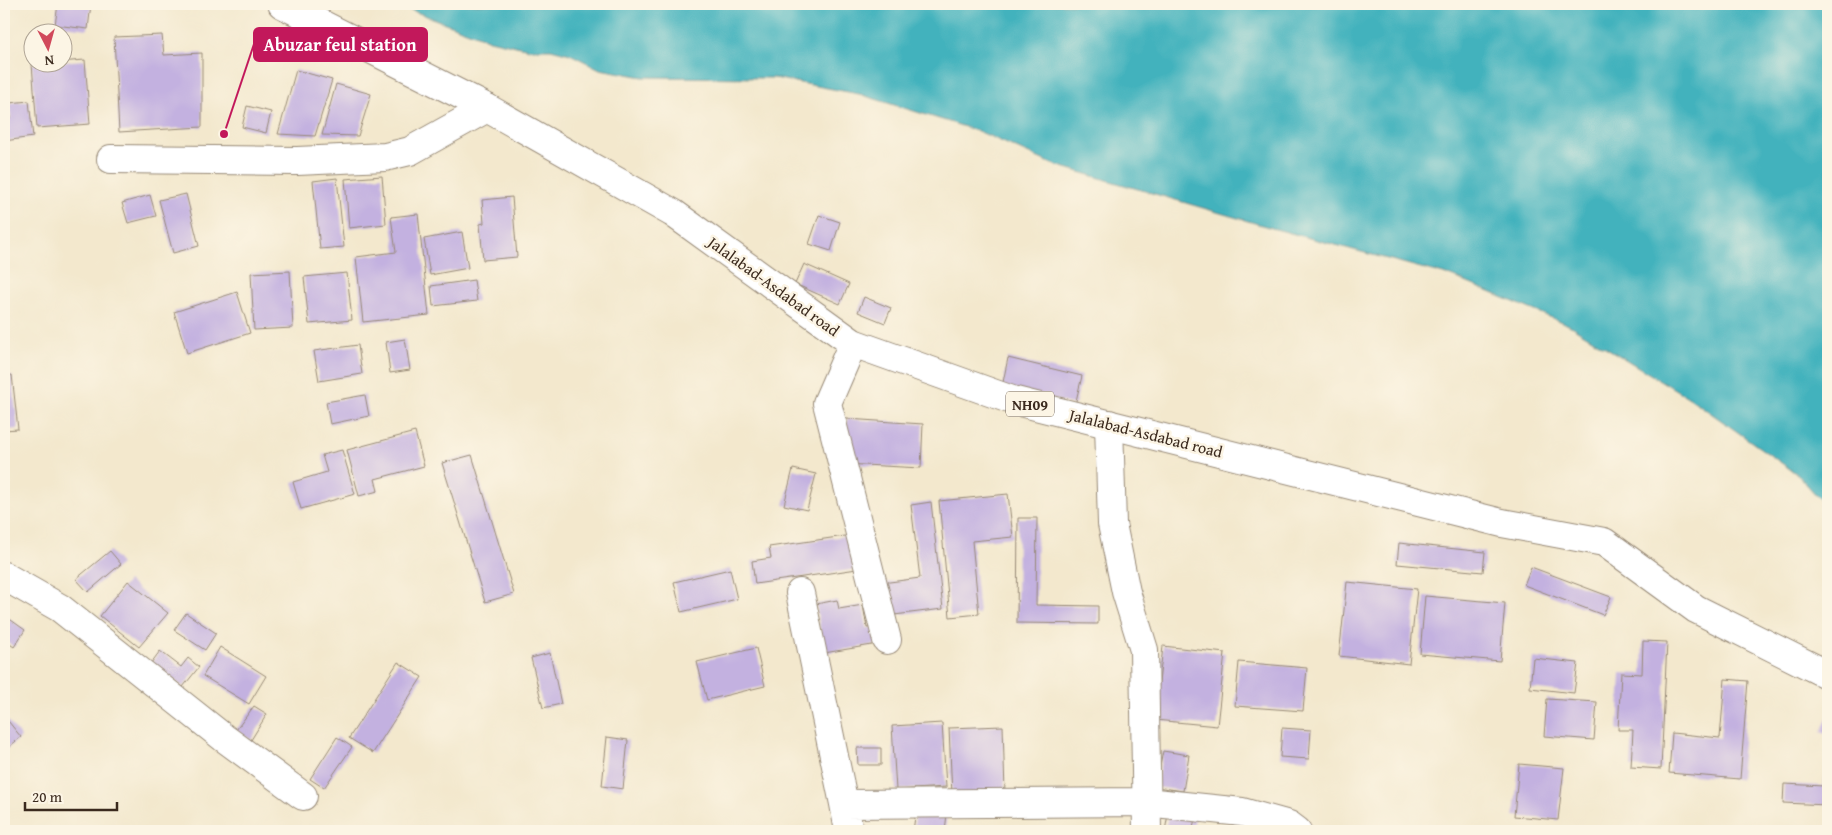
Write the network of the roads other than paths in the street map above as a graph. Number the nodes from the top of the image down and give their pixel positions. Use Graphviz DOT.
graph roads {
  1 [pos="282,4"];
  2 [pos="487,108"];
  3 [pos="111,159"];
  4 [pos="853,343"];
  5 [pos="1109,424"];
  6 [pos="4,576"];
  7 [pos="800,593"];
  8 [pos="887,640"];
  9 [pos="1828,675"];
  10 [pos="303,796"];
  11 [pos="1146,802"];
  12 [pos="844,804"];
  13 [pos="848,831"];
  14 [pos="1147,831"];
  15 [pos="1297,831"];
  1 -- 2 [label="street, Jalalabad-Asdabad road / NH09"];
  2 -- 3 [label="street"];
  2 -- 4 [label="street, Jalalabad-Asdabad road / NH09"];
  4 -- 5 [label="street, Jalalabad-Asdabad road / NH09"];
  4 -- 8 [label="street"];
  5 -- 9 [label="street, Jalalabad-Asdabad road / NH09"];
  5 -- 11 [label="street"];
  6 -- 10 [label="street"];
  7 -- 12 [label="street"];
  11 -- 12 [label="street"];
  11 -- 14 [label="street"];
  11 -- 15 [label="street"];
  12 -- 13 [label="street"];
}
